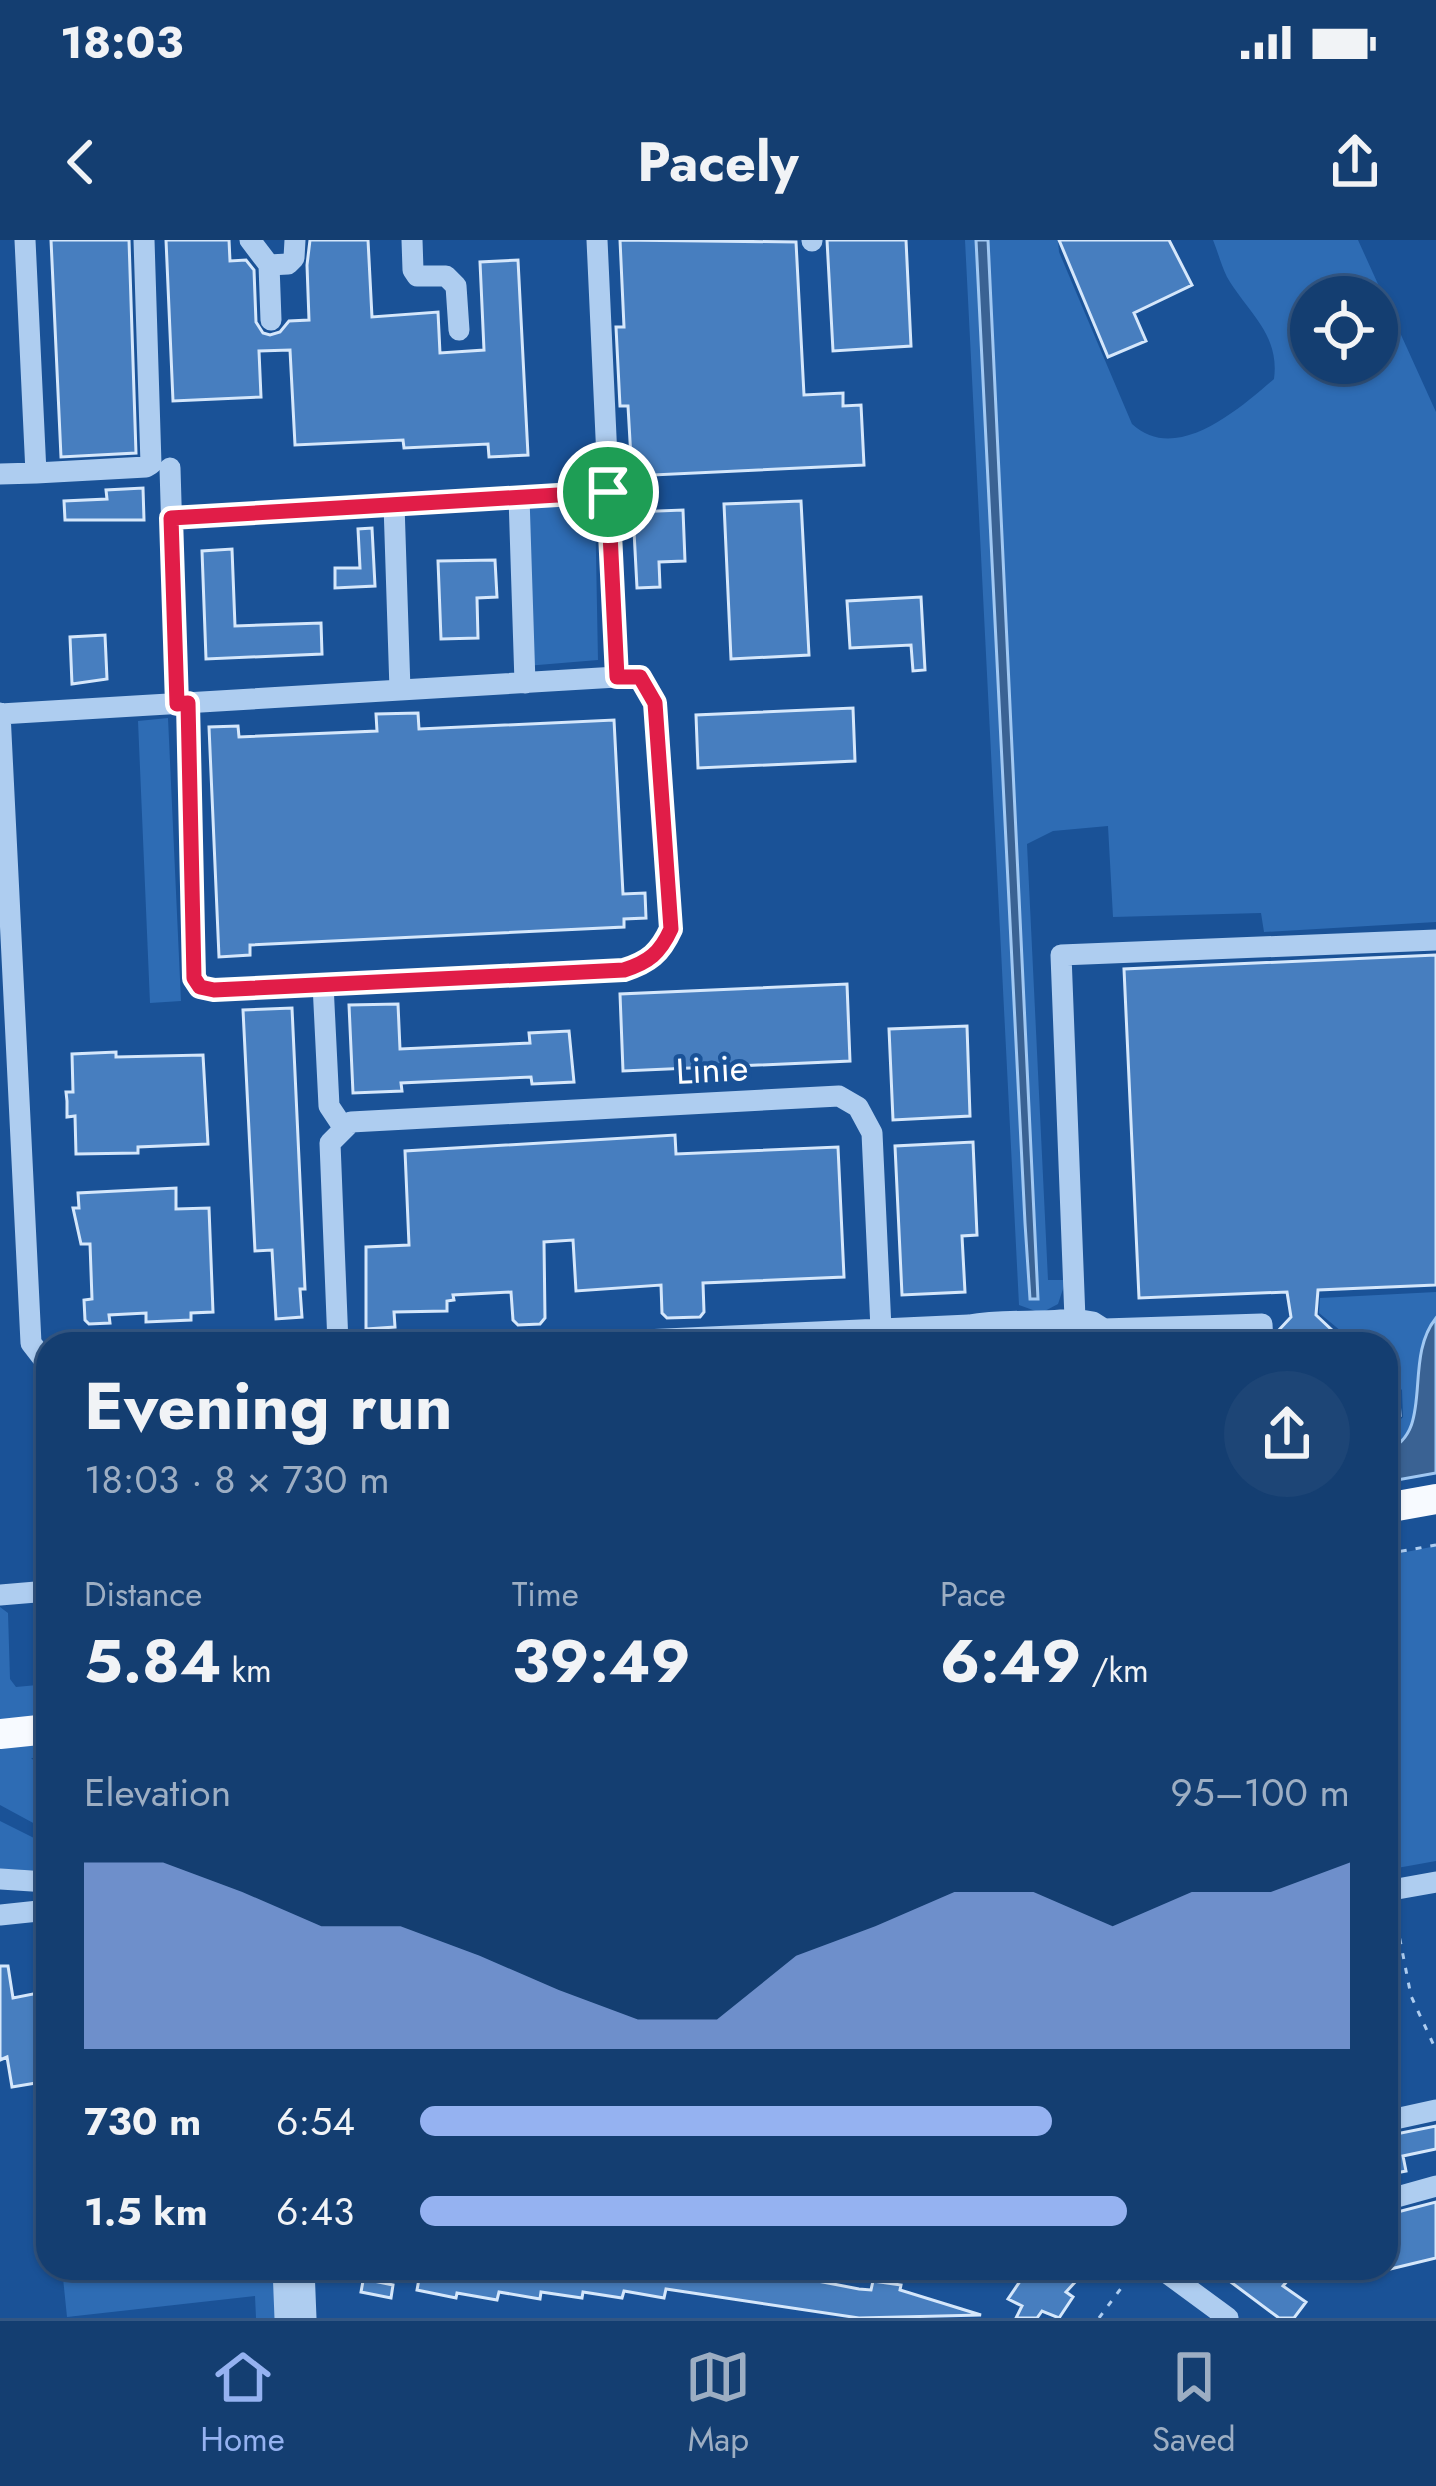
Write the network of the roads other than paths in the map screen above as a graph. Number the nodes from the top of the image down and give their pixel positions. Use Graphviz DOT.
graph roads {
  1 [pos="25,240"];
  2 [pos="144,240"];
  3 [pos="250,240"];
  4 [pos="295,240"];
  5 [pos="412,240"];
  6 [pos="597,240"];
  7 [pos="269,265"];
  8 [pos="271,320"];
  9 [pos="458,330"];
  10 [pos="170,468"];
  11 [pos="36,473"];
  12 [pos="0,474"];
  13 [pos="608,492"];
  14 [pos="519,497"];
  15 [pos="394,504"];
  16 [pos="171,518"];
  17 [pos="617,677"];
  18 [pos="524,683"];
  19 [pos="400,690"];
  20 [pos="182,703"];
  21 [pos="0,714"];
  22 [pos="4,895"];
  23 [pos="1436,940"];
  24 [pos="323,984"];
  25 [pos="343,1127"];
  26 [pos="1062,1321"];
  27 [pos="881,1330"];
  28 [pos="338,1332"];
  29 [pos="835,1332"];
  30 [pos="1064,1332"];
  31 [pos="1101,1332"];
  32 [pos="1165,1332"];
  33 [pos="1262,1332"];
  34 [pos="36,1348"];
  35 [pos="1436,1499"];
  36 [pos="1398,1506"];
  37 [pos="36,1592"];
  38 [pos="0,1595"];
  39 [pos="36,1730"];
  40 [pos="0,1734"];
  41 [pos="0,1879"];
  42 [pos="36,1881"];
  43 [pos="1436,1882"];
  44 [pos="1398,1888"];
  45 [pos="36,1911"];
  46 [pos="0,1915"];
  47 [pos="1436,2110"];
  48 [pos="1398,2118"];
  49 [pos="1436,2186"];
  50 [pos="1398,2197"];
  51 [pos="283,2280"];
  52 [pos="304,2280"];
  53 [pos="1176,2280"];
  54 [pos="285,2318"];
  55 [pos="306,2318"];
  56 [pos="1228,2318"];
  1 -- 11 [label="street"];
  2 -- 11 [label="street"];
  3 -- 7 [label="street"];
  4 -- 7 [label="street"];
  5 -- 9 [label="street"];
  6 -- 13 [label="street"];
  7 -- 8 [label="street"];
  10 -- 16 [label="street"];
  11 -- 12 [label="street"];
  13 -- 14 [label="street"];
  13 -- 17 [label="street"];
  14 -- 15 [label="street"];
  14 -- 18 [label="street"];
  15 -- 16 [label="street"];
  15 -- 19 [label="street"];
  16 -- 20 [label="street"];
  17 -- 18 [label="street"];
  17 -- 24 [label="street"];
  18 -- 19 [label="street"];
  19 -- 20 [label="street"];
  20 -- 21 [label="street"];
  20 -- 24 [label="street"];
  21 -- 22 [label="street"];
  22 -- 34 [label="street"];
  23 -- 26 [label="street"];
  24 -- 25 [label="street"];
  25 -- 27 [label="street, Linie"];
  25 -- 28 [label="street"];
  26 -- 27 [label="street"];
  26 -- 30 [label="street"];
  26 -- 31 [label="street"];
  27 -- 29 [label="street"];
  32 -- 33 [label="street"];
  35 -- 36 [label="main road"];
  37 -- 38 [label="street"];
  39 -- 40 [label="main road"];
  41 -- 42 [label="street"];
  43 -- 44 [label="street"];
  45 -- 46 [label="street"];
  47 -- 48 [label="street"];
  49 -- 50 [label="street"];
  51 -- 54 [label="street"];
  52 -- 55 [label="street"];
  53 -- 56 [label="street"];
}
